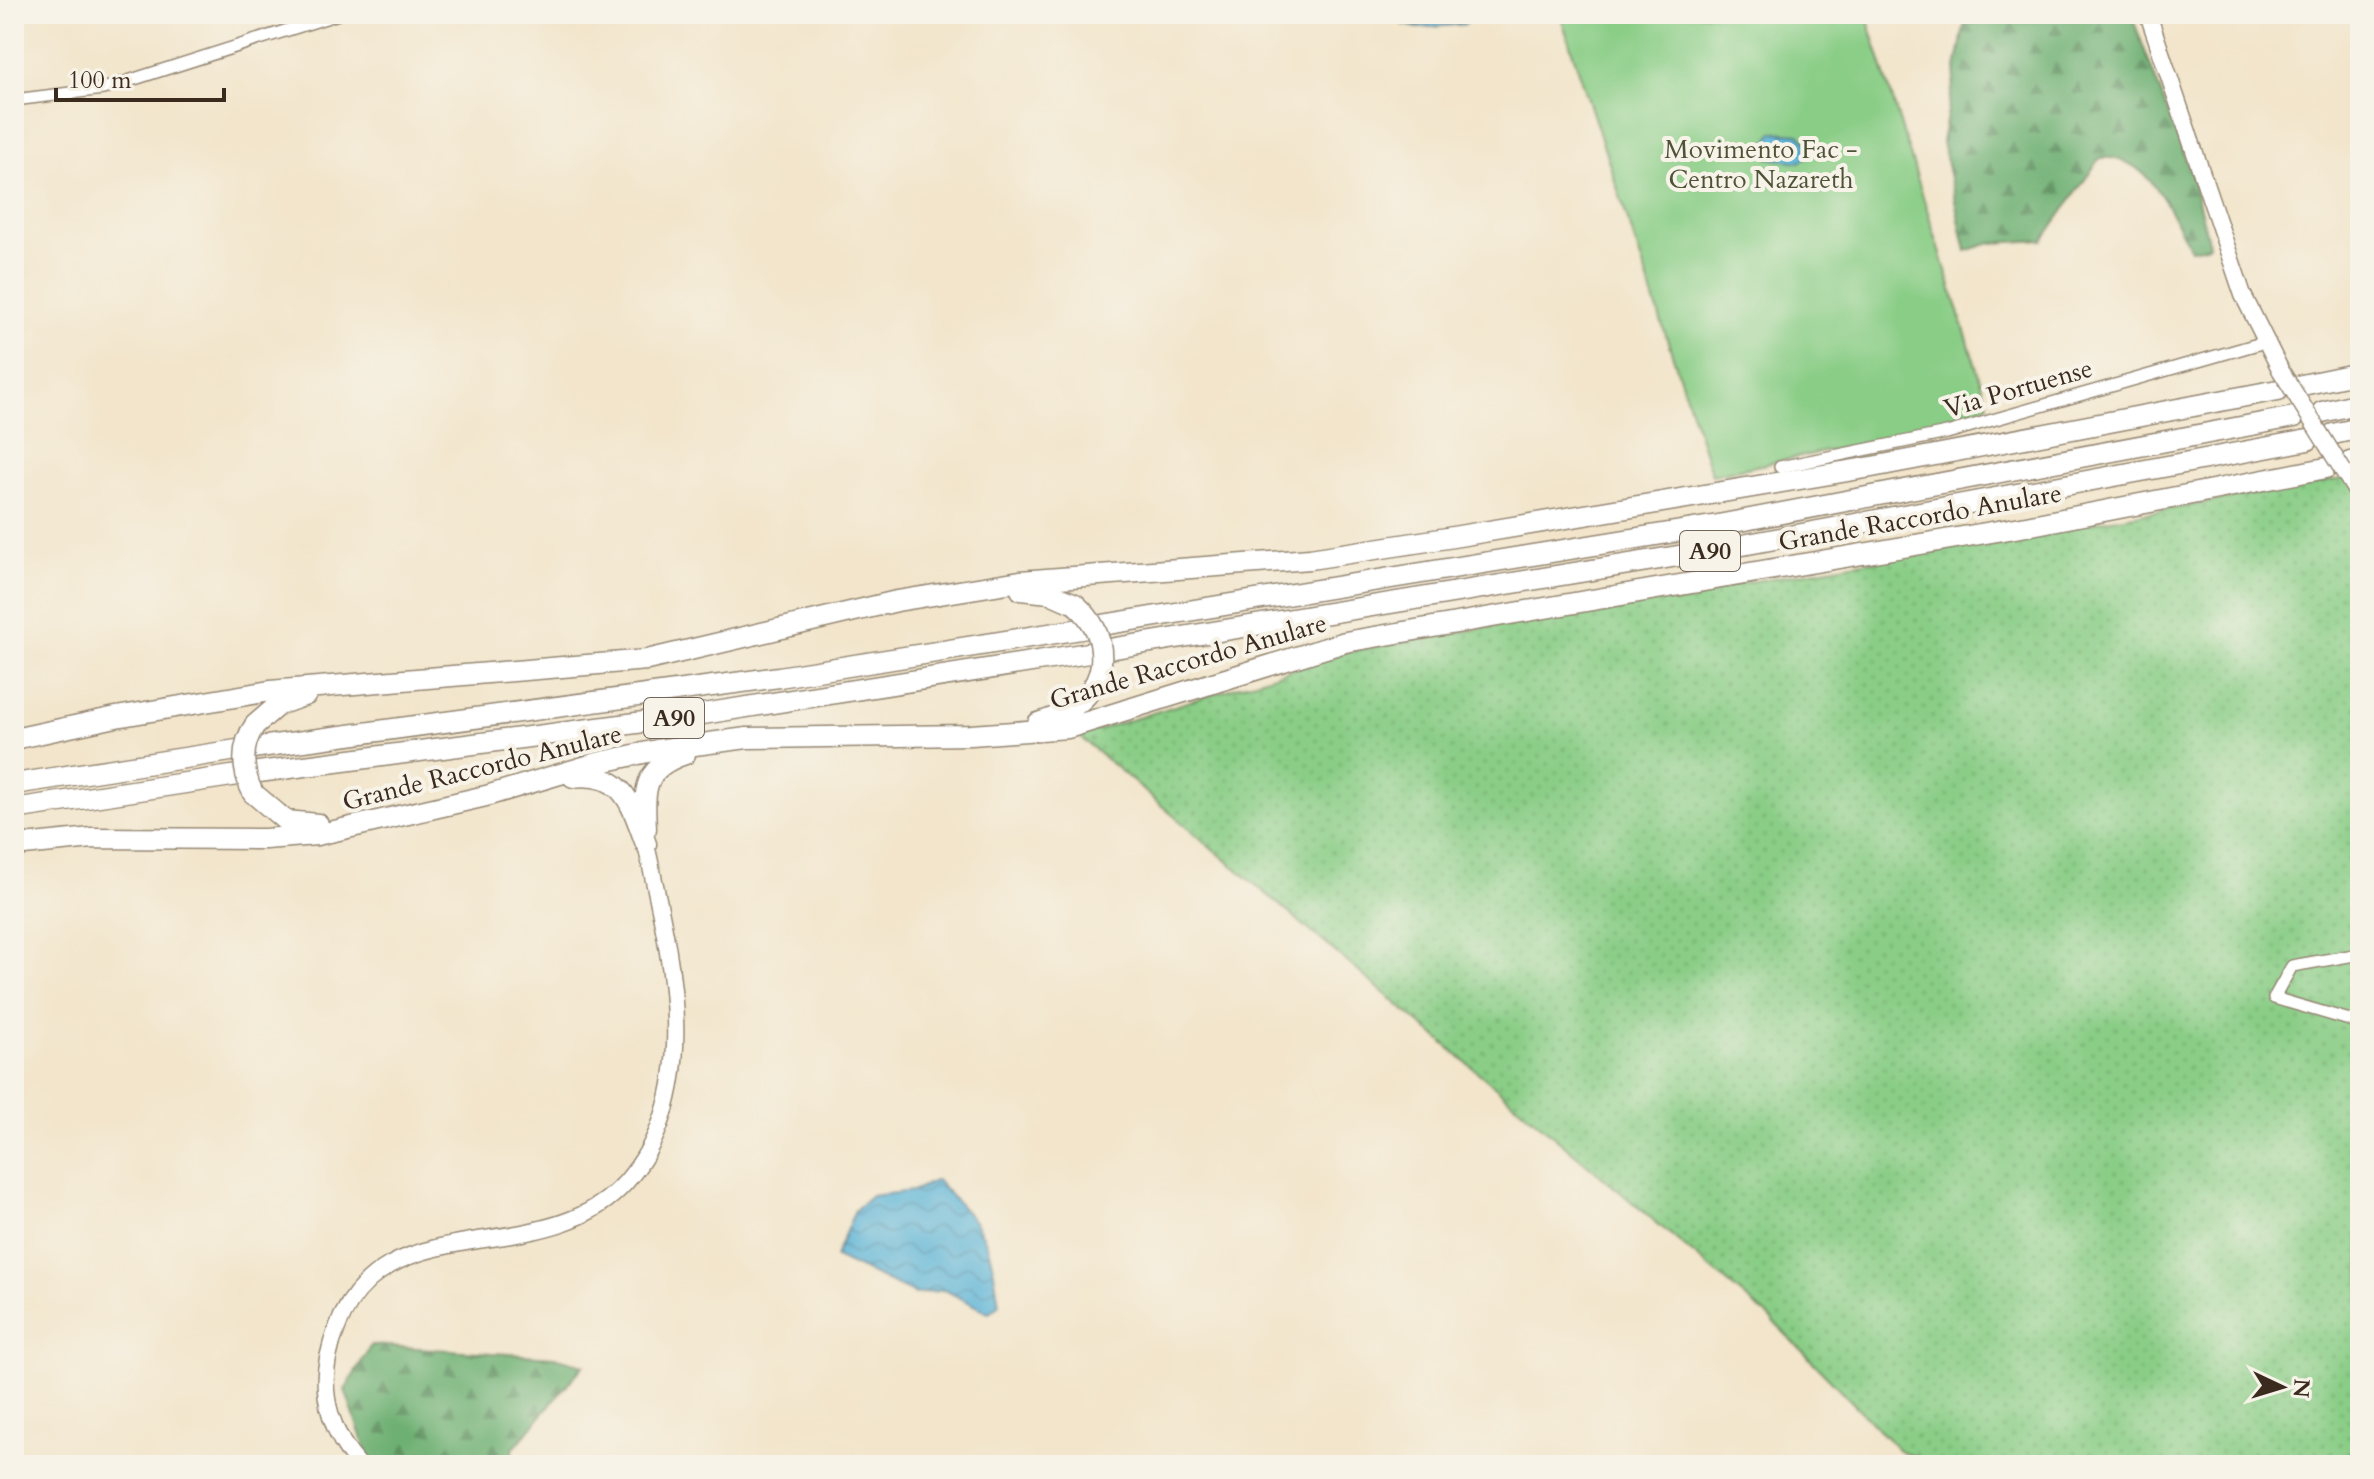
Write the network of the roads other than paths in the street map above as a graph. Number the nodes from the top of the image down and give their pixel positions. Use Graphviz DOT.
graph roads {
  1 [pos="338,14"];
  2 [pos="2148,14"];
  3 [pos="14,100"];
  4 [pos="2265,342"];
  5 [pos="2360,373"];
  6 [pos="2280,381"];
  7 [pos="2302,385"];
  8 [pos="2360,403"];
  9 [pos="2322,412"];
  10 [pos="2294,417"];
  11 [pos="2360,428"];
  12 [pos="2333,434"];
  13 [pos="2308,440"];
  14 [pos="1780,467"];
  15 [pos="2353,467"];
  16 [pos="2326,468"];
  17 [pos="2360,498"];
  18 [pos="946,594"];
  19 [pos="1101,657"];
  20 [pos="353,683"];
  21 [pos="971,735"];
  22 [pos="747,738"];
  23 [pos="14,739"];
  24 [pos="247,780"];
  25 [pos="20,782"];
  26 [pos="486,796"];
  27 [pos="14,809"];
  28 [pos="646,844"];
  29 [pos="14,846"];
  30 [pos="2360,954"];
  31 [pos="2360,1023"];
  32 [pos="359,1465"];
  1 -- 3 [label="street"];
  2 -- 4 [label="street"];
  4 -- 6 [label="street"];
  4 -- 14 [label="street, Via Portuense"];
  5 -- 7 [label="highway"];
  6 -- 15 [label="street, bridge"];
  6 -- 18 [label="highway"];
  8 -- 9 [label="highway"];
  10 -- 25 [label="highway, Grande Raccordo Anulare / A90"];
  11 -- 12 [label="highway"];
  13 -- 19 [label="highway, Grande Raccordo Anulare / A90"];
  15 -- 17 [label="street"];
  16 -- 21 [label="highway, Grande Raccordo Anulare"];
  18 -- 19 [label="highway, bridge"];
  18 -- 20 [label="highway"];
  19 -- 21 [label="highway"];
  19 -- 24 [label="highway, Grande Raccordo Anulare / A90"];
  20 -- 23 [label="highway"];
  20 -- 24 [label="highway, bridge"];
  21 -- 22 [label="highway, Grande Raccordo Anulare"];
  22 -- 24 [label="highway"];
  22 -- 26 [label="highway, Grande Raccordo Anulare"];
  22 -- 28 [label="highway"];
  24 -- 27 [label="highway, Grande Raccordo Anulare / A90"];
  26 -- 28 [label="highway"];
  26 -- 29 [label="highway, Grande Raccordo Anulare"];
  28 -- 32 [label="street"];
  30 -- 31 [label="street"];
}
